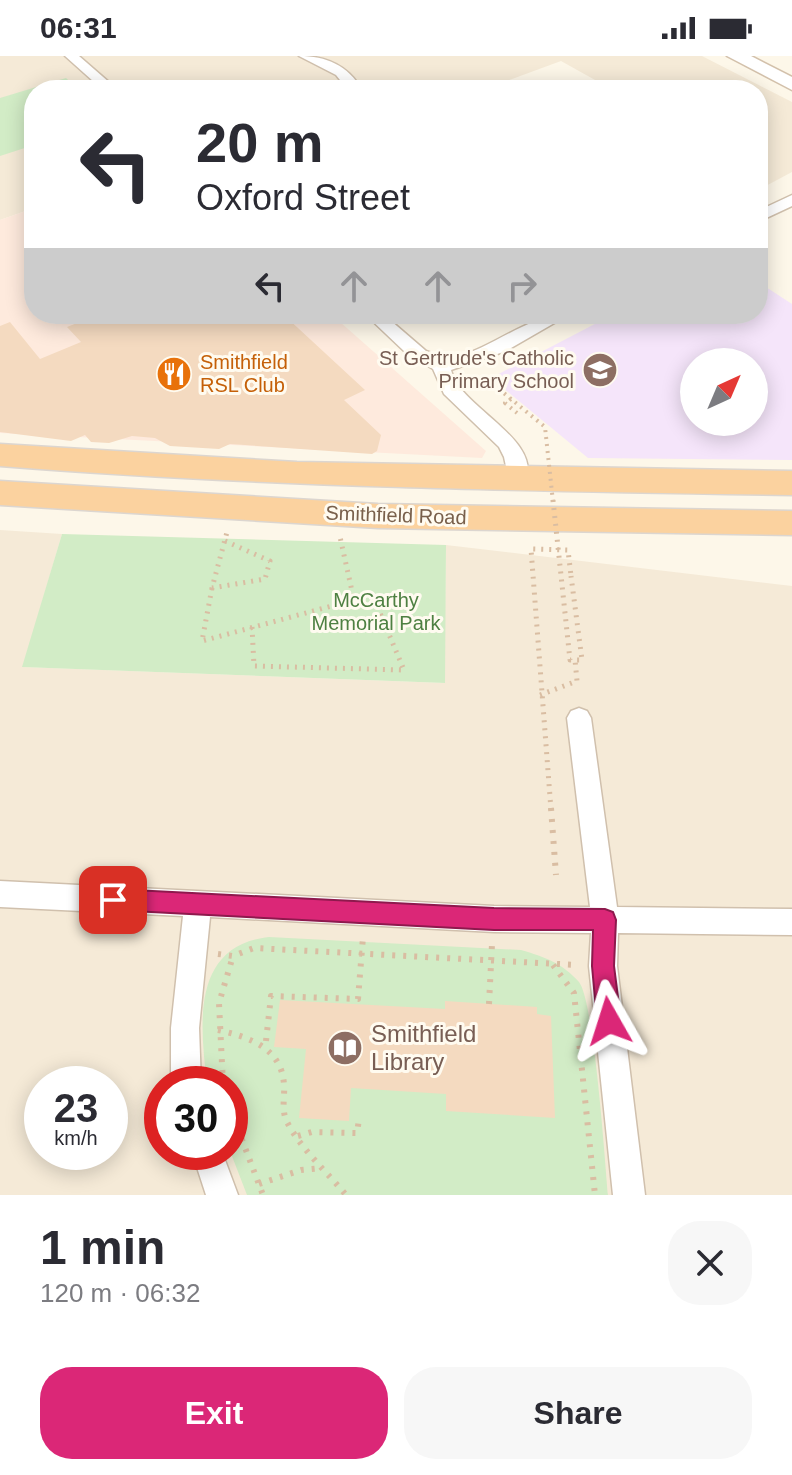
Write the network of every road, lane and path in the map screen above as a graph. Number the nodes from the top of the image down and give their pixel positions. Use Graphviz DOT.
graph roads {
  1 [pos="71,56"];
  2 [pos="305,56"];
  3 [pos="736,56"];
  4 [pos="99,80"];
  5 [pos="348,80"];
  6 [pos="792,84"];
  7 [pos="792,200"];
  8 [pos="768,212"];
  9 [pos="385,324"];
  10 [pos="542,324"];
  11 [pos="441,365"];
  12 [pos="484,374"];
  13 [pos="511,399"];
  14 [pos="517,413"];
  15 [pos="0,455"];
  16 [pos="517,480"];
  17 [pos="792,483"];
  18 [pos="0,493"];
  19 [pos="347,514"];
  20 [pos="792,523"];
  21 [pos="225,541"];
  22 [pos="221,555"];
  23 [pos="212,588"];
  24 [pos="354,600"];
  25 [pos="252,627"];
  26 [pos="575,660"];
  27 [pos="540,695"];
  28 [pos="579,718"];
  29 [pos="556,875"];
  30 [pos="0,894"];
  31 [pos="198,904"];
  32 [pos="364,910"];
  33 [pos="494,919"];
  34 [pos="605,920"];
  35 [pos="792,922"];
  36 [pos="195,952"];
  37 [pos="362,954"];
  38 [pos="233,956"];
  39 [pos="491,961"];
  40 [pos="553,965"];
  41 [pos="603,966"];
  42 [pos="489,1004"];
  43 [pos="218,1030"];
  44 [pos="261,1041"];
  45 [pos="275,1042"];
  46 [pos="186,1066"];
  47 [pos="221,1066"];
  48 [pos="359,1119"];
  49 [pos="298,1136"];
  50 [pos="248,1155"];
  51 [pos="323,1168"];
  52 [pos="213,1170"];
  53 [pos="259,1184"];
  54 [pos="222,1195"];
  55 [pos="263,1195"];
  56 [pos="346,1195"];
  57 [pos="595,1195"];
  58 [pos="629,1195"];
  1 -- 4 [label="street"];
  2 -- 5 [label="street"];
  3 -- 6 [label="main road"];
  7 -- 8 [label="street"];
  9 -- 11 [label="street"];
  10 -- 11 [label="street"];
  11 -- 16 [label="street"];
  12 -- 13 [label="path, bridge"];
  13 -- 14 [label="path"];
  13 -- 26 [label="path, bridge"];
  15 -- 16 [label="highway, Smithfield Road"];
  16 -- 17 [label="highway, Smithfield Road"];
  18 -- 19 [label="highway, Smithfield Road"];
  19 -- 20 [label="highway, Smithfield Road"];
  19 -- 24 [label="path"];
  21 -- 23 [label="path"];
  22 -- 23 [label="path"];
  23 -- 25 [label="path"];
  24 -- 25 [label="path"];
  24 -- 25 [label="path"];
  26 -- 27 [label="path"];
  26 -- 27 [label="path, bridge"];
  27 -- 29 [label="path"];
  28 -- 34 [label="street"];
  30 -- 31 [label="street"];
  31 -- 32 [label="street"];
  31 -- 36 [label="street"];
  32 -- 33 [label="street"];
  32 -- 37 [label="path"];
  33 -- 34 [label="street"];
  33 -- 39 [label="path"];
  34 -- 35 [label="street"];
  34 -- 41 [label="street"];
  36 -- 38 [label="path"];
  36 -- 46 [label="street"];
  37 -- 38 [label="path"];
  37 -- 39 [label="path"];
  37 -- 44 [label="path"];
  38 -- 43 [label="path"];
  39 -- 40 [label="path"];
  39 -- 42 [label="path"];
  40 -- 41 [label="path"];
  40 -- 57 [label="path"];
  41 -- 58 [label="street"];
  43 -- 44 [label="path"];
  43 -- 47 [label="path"];
  44 -- 45 [label="path"];
  44 -- 49 [label="path"];
  48 -- 49 [label="path"];
  49 -- 51 [label="path"];
  50 -- 53 [label="path"];
  51 -- 53 [label="path"];
  51 -- 56 [label="path"];
  52 -- 54 [label="street"];
  53 -- 55 [label="path"];
}
